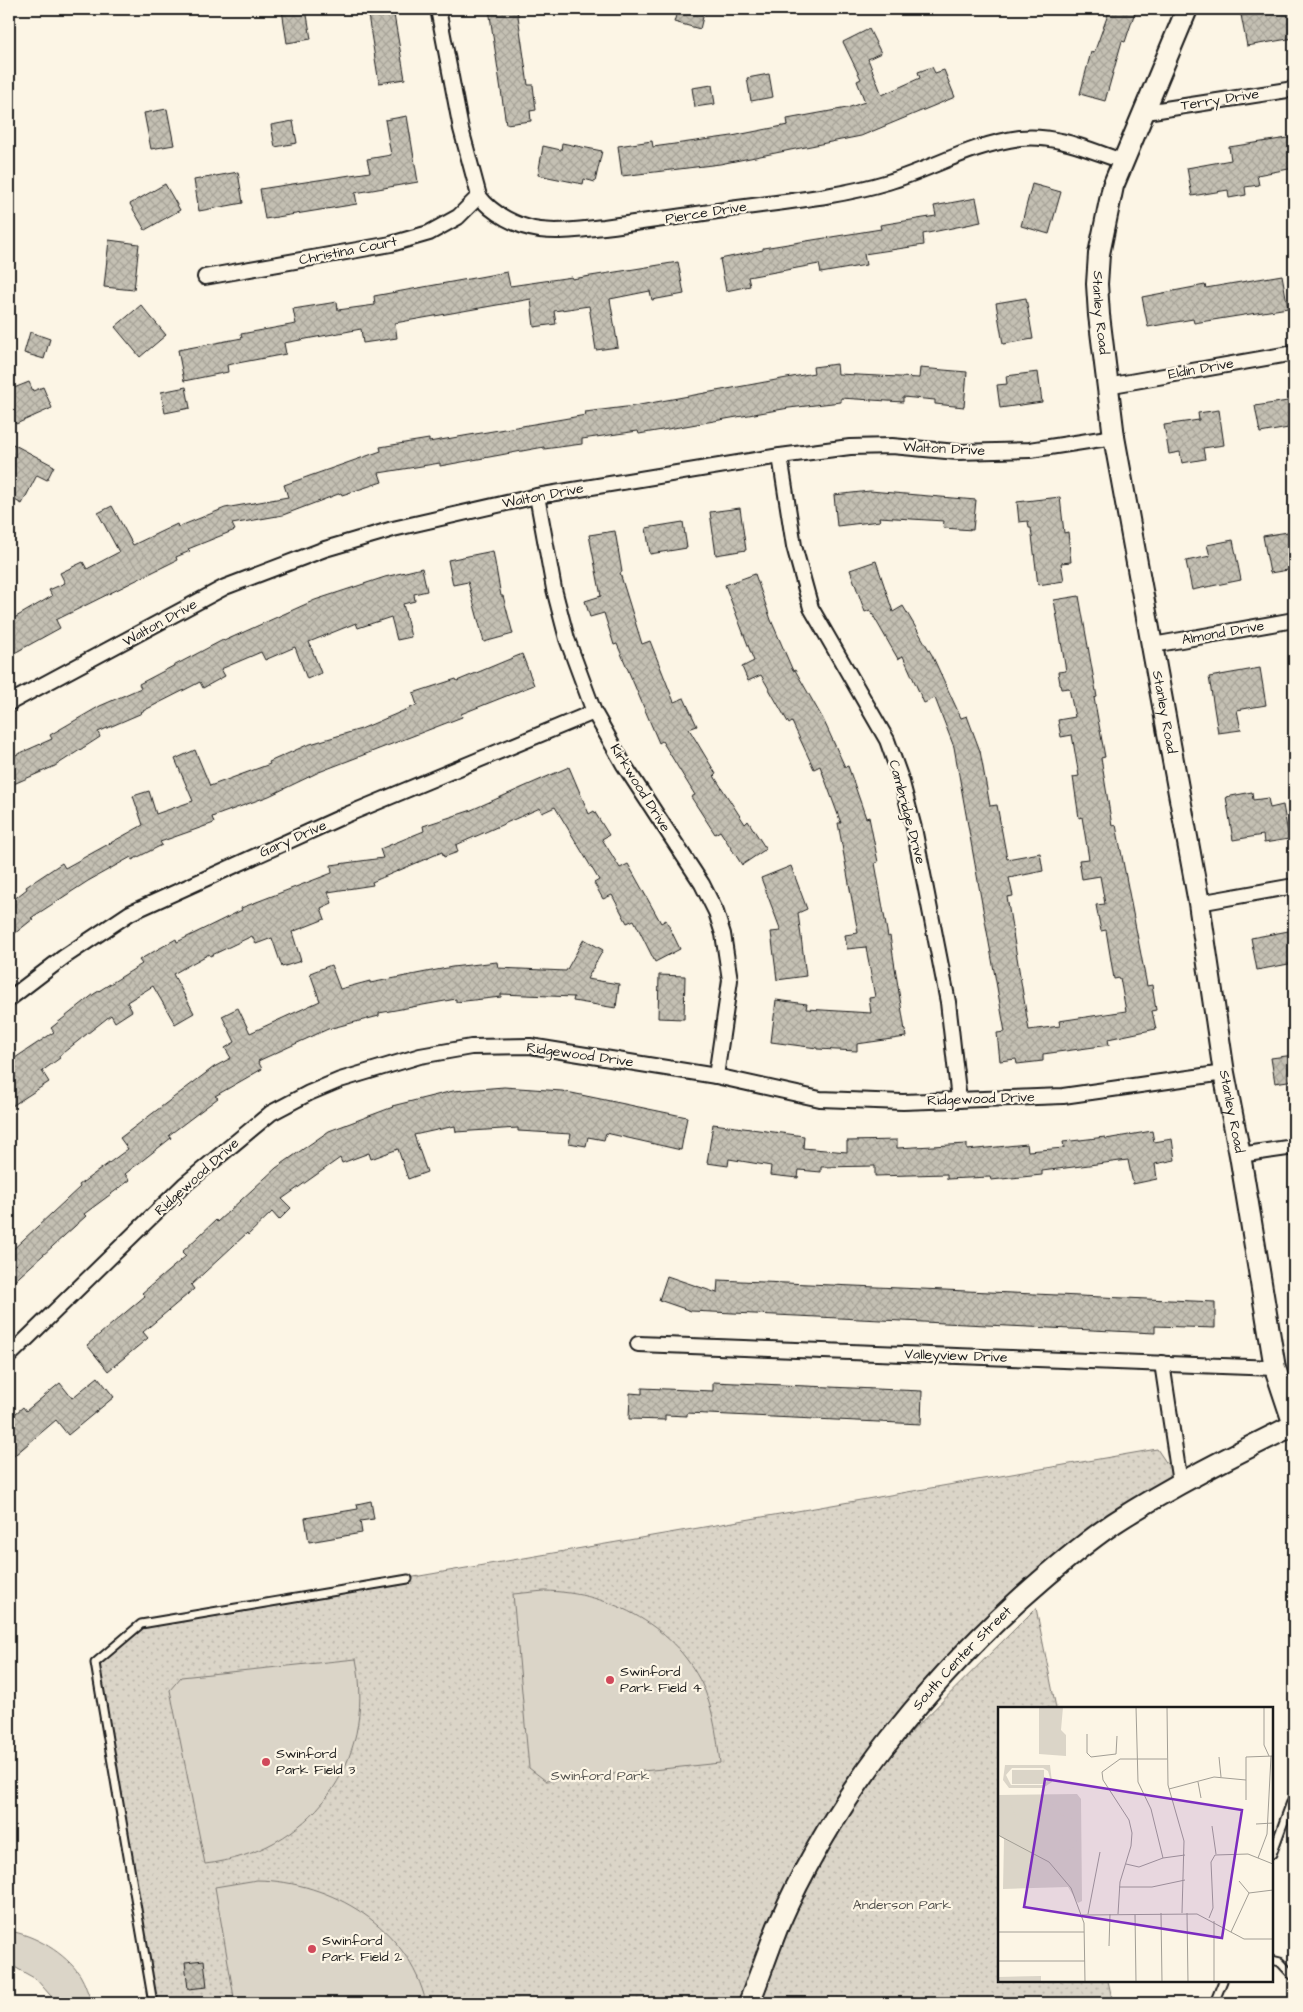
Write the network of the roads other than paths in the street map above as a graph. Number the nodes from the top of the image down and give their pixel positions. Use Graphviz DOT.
graph roads {
  1 [pos="438,9"];
  2 [pos="1187,9"];
  3 [pos="1294,89"];
  4 [pos="1146,112"];
  5 [pos="1122,161"];
  6 [pos="479,196"];
  7 [pos="205,277"];
  8 [pos="1294,353"];
  9 [pos="1107,386"];
  10 [pos="1114,437"];
  11 [pos="780,456"];
  12 [pos="537,496"];
  13 [pos="1294,620"];
  14 [pos="1153,645"];
  15 [pos="9,704"];
  16 [pos="594,712"];
  17 [pos="1294,886"];
  18 [pos="1199,903"];
  19 [pos="9,999"];
  20 [pos="1224,1073"];
  21 [pos="716,1076"];
  22 [pos="959,1100"];
  23 [pos="1294,1147"];
  24 [pos="1240,1155"];
  25 [pos="638,1344"];
  26 [pos="9,1356"];
  27 [pos="1162,1363"];
  28 [pos="1275,1368"];
  29 [pos="1294,1426"];
  30 [pos="1180,1483"];
  31 [pos="408,1579"];
  32 [pos="1294,1794"];
  33 [pos="1273,1851"];
  34 [pos="1273,1960"];
  35 [pos="1294,1977"];
  36 [pos="1223,1982"];
  37 [pos="153,2003"];
  38 [pos="749,2003"];
  39 [pos="1214,2003"];
  1 -- 6 [label="street"];
  2 -- 4 [label="street, Stanley Road"];
  3 -- 4 [label="street, Terry Drive"];
  4 -- 5 [label="street, Stanley Road"];
  5 -- 6 [label="street, Pierce Drive"];
  5 -- 9 [label="street, Stanley Road"];
  6 -- 7 [label="street, Christina Court"];
  8 -- 9 [label="street, Eldin Drive"];
  9 -- 10 [label="street, Stanley Road"];
  10 -- 11 [label="street, Walton Drive"];
  10 -- 14 [label="street, Stanley Road"];
  11 -- 12 [label="street, Walton Drive"];
  11 -- 22 [label="street, Cambridge Drive"];
  12 -- 15 [label="street, Walton Drive"];
  12 -- 16 [label="street, Kirkwood Drive"];
  13 -- 14 [label="street, Almond Drive"];
  14 -- 18 [label="street, Stanley Road"];
  16 -- 19 [label="street, Gary Drive"];
  16 -- 21 [label="street, Kirkwood Drive"];
  17 -- 18 [label="street"];
  18 -- 20 [label="street, Stanley Road"];
  20 -- 22 [label="street, Ridgewood Drive"];
  20 -- 24 [label="street, Stanley Road"];
  21 -- 22 [label="street, Ridgewood Drive"];
  21 -- 26 [label="street, Ridgewood Drive"];
  23 -- 24 [label="street"];
  24 -- 28 [label="street, Stanley Road"];
  25 -- 27 [label="street, Valleyview Drive"];
  27 -- 28 [label="street, Valleyview Drive"];
  27 -- 30 [label="street"];
  28 -- 29 [label="street, Stanley Road"];
  29 -- 30 [label="street, South Center Street"];
  30 -- 38 [label="street, South Center Street"];
  31 -- 37 [label="lane"];
  32 -- 33 [label="lane"];
  34 -- 35 [label="lane"];
  36 -- 39 [label="lane"];
}
